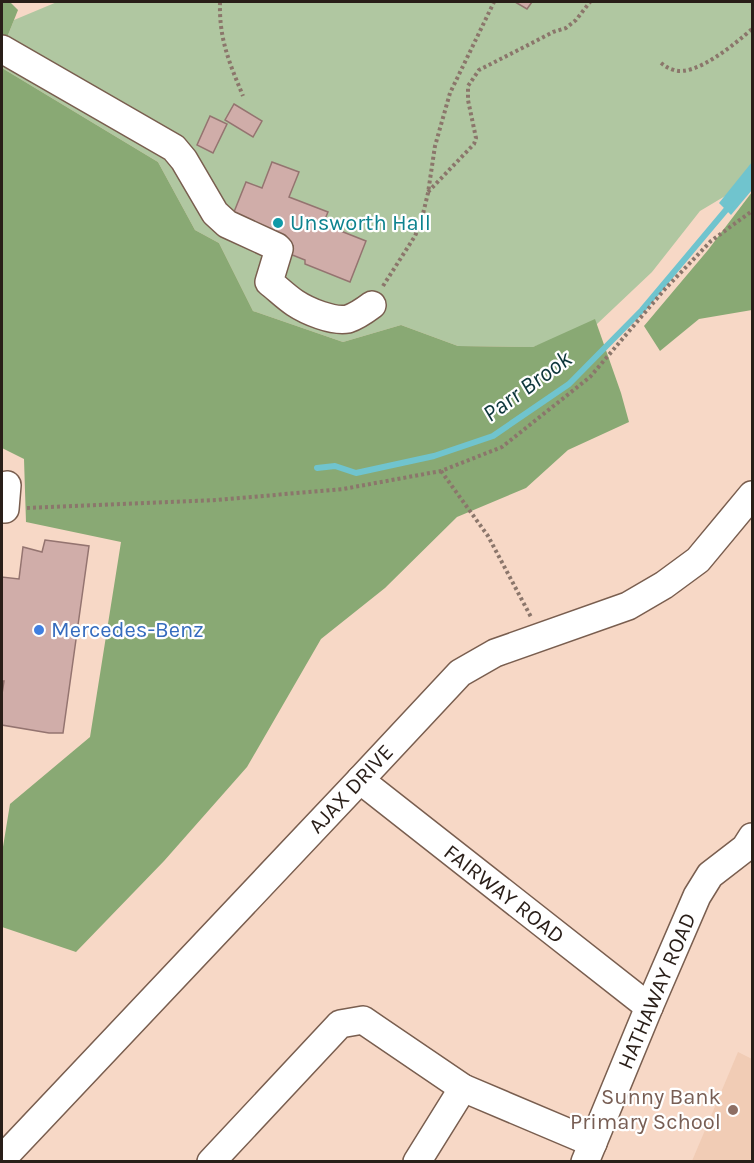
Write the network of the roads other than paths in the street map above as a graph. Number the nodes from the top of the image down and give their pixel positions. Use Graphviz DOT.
graph roads {
  1 [pos="2,49"];
  2 [pos="372,305"];
  3 [pos="753,495"];
  4 [pos="360,780"];
  5 [pos="750,846"];
  6 [pos="649,1007"];
  7 [pos="463,1088"];
  8 [pos="589,1152"];
  9 [pos="2,1158"];
  10 [pos="211,1161"];
  11 [pos="417,1161"];
  1 -- 2 [label="street"];
  3 -- 4 [label="street, AJAX DRIVE"];
  4 -- 6 [label="street, FAIRWAY ROAD"];
  4 -- 9 [label="street, AJAX DRIVE"];
  5 -- 6 [label="street, HATHAWAY ROAD"];
  6 -- 8 [label="street, HATHAWAY ROAD"];
  7 -- 8 [label="street"];
  7 -- 10 [label="street"];
  7 -- 11 [label="street"];
}
